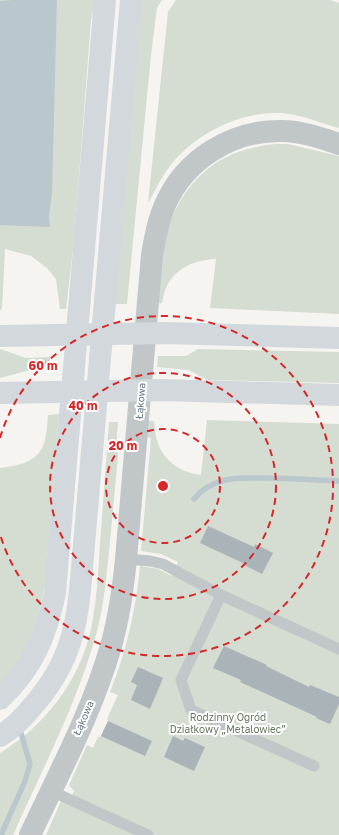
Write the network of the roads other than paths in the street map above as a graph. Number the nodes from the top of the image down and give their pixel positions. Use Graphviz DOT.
graph roads {
  1 [pos="105,0"];
  2 [pos="131,0"];
  3 [pos="339,144"];
  4 [pos="0,336"];
  5 [pos="339,338"];
  6 [pos="0,393"];
  7 [pos="339,395"];
  8 [pos="126,559"];
  9 [pos="221,595"];
  10 [pos="339,648"];
  11 [pos="0,698"];
  12 [pos="0,736"];
  13 [pos="314,766"];
  14 [pos="51,791"];
  15 [pos="30,835"];
  16 [pos="148,835"];
  1 -- 11 [label="highway"];
  2 -- 12 [label="highway"];
  3 -- 8 [label="street, Łąkowa"];
  4 -- 5 [label="highway"];
  6 -- 7 [label="highway"];
  8 -- 9 [label="lane"];
  8 -- 14 [label="street, Łąkowa"];
  9 -- 10 [label="lane"];
  9 -- 13 [label="lane"];
  14 -- 15 [label="street, Łąkowa"];
  14 -- 16 [label="lane"];
}
